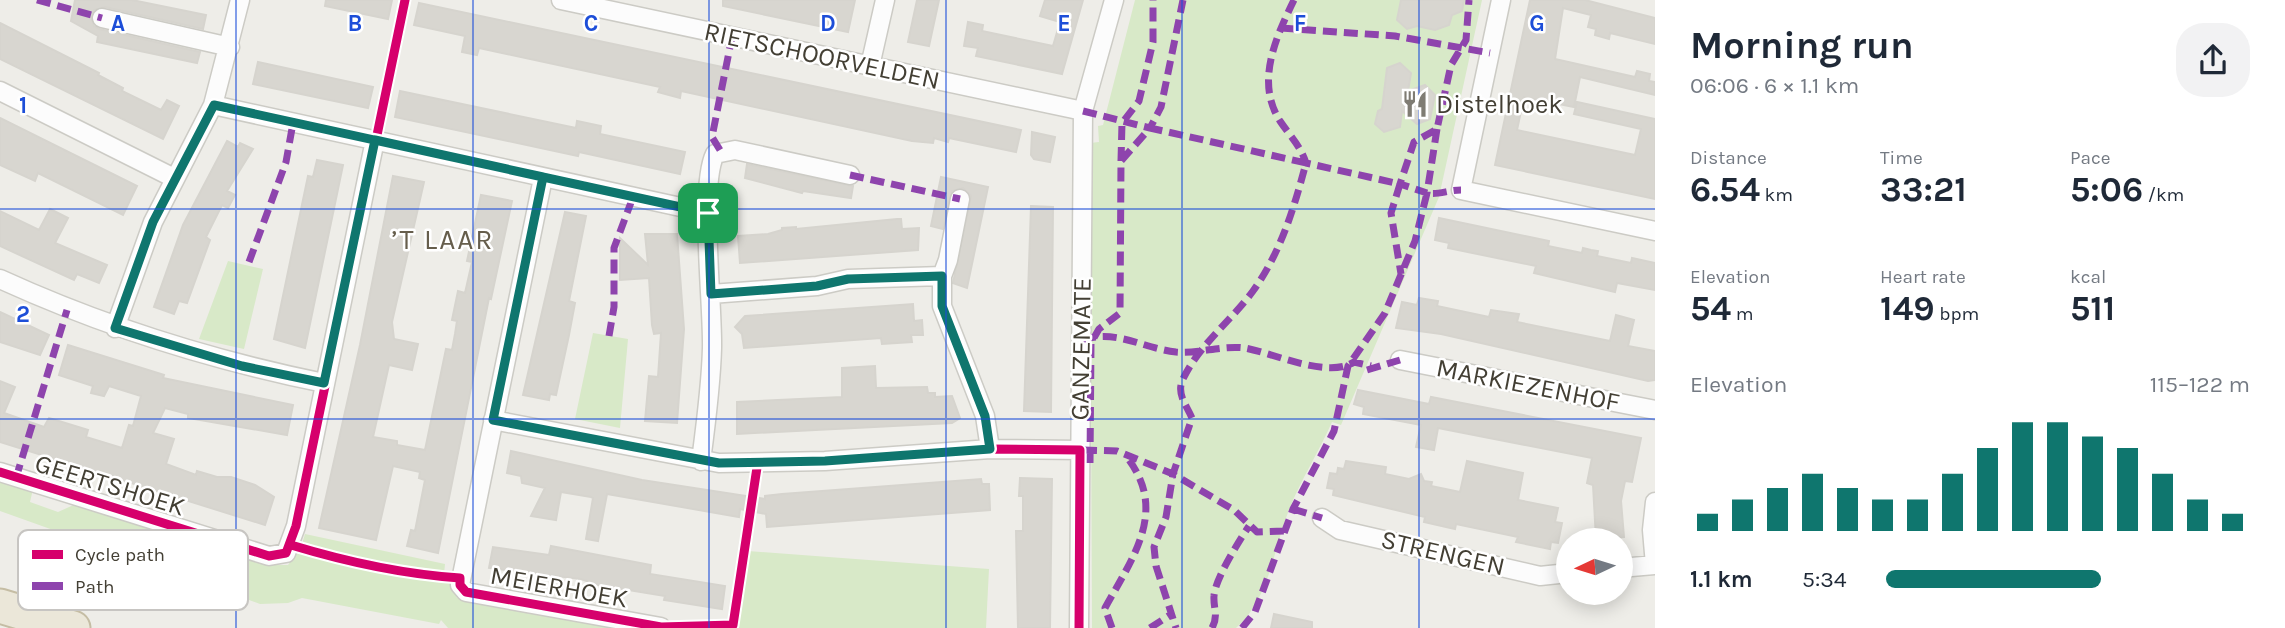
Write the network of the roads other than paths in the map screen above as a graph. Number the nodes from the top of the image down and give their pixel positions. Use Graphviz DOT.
graph roads {
  1 [pos="240,0"];
  2 [pos="561,0"];
  3 [pos="885,0"];
  4 [pos="1114,0"];
  5 [pos="1502,0"];
  6 [pos="103,18"];
  7 [pos="230,47"];
  8 [pos="870,66"];
  9 [pos="0,91"];
  10 [pos="214,105"];
  11 [pos="1083,111"];
  12 [pos="375,140"];
  13 [pos="850,175"];
  14 [pos="543,177"];
  15 [pos="174,178"];
  16 [pos="960,199"];
  17 [pos="708,213"];
  18 [pos="1655,231"];
  19 [pos="942,276"];
  20 [pos="0,279"];
  21 [pos="711,294"];
  22 [pos="115,328"];
  23 [pos="1400,360"];
  24 [pos="324,383"];
  25 [pos="1655,410"];
  26 [pos="493,420"];
  27 [pos="990,449"];
  28 [pos="1080,450"];
  29 [pos="701,461"];
  30 [pos="0,472"];
  31 [pos="1655,502"];
  32 [pos="1322,517"];
  33 [pos="193,530"];
  34 [pos="248,547"];
  35 [pos="1655,565"];
  36 [pos="1633,567"];
  37 [pos="1556,574"];
  38 [pos="0,606"];
  39 [pos="661,627"];
  40 [pos="73,628"];
  41 [pos="1079,628"];
  1 -- 7 [label="street"];
  2 -- 8 [label="street, RIETSCHOORVELDEN"];
  3 -- 8 [label="street"];
  4 -- 11 [label="street, GANZEMATE"];
  5 -- 18 [label="street"];
  6 -- 7 [label="street"];
  7 -- 10 [label="street"];
  8 -- 11 [label="street, RIETSCHOORVELDEN"];
  9 -- 15 [label="street"];
  10 -- 12 [label="street"];
  10 -- 15 [label="street"];
  11 -- 28 [label="street, GANZEMATE"];
  12 -- 14 [label="street"];
  12 -- 24 [label="street, GEERTSHOEK"];
  13 -- 17 [label="street"];
  14 -- 17 [label="street"];
  14 -- 26 [label="street, MEIERHOEK"];
  15 -- 22 [label="street"];
  16 -- 19 [label="street"];
  17 -- 21 [label="street"];
  19 -- 21 [label="street"];
  19 -- 27 [label="street"];
  20 -- 22 [label="street"];
  21 -- 29 [label="street"];
  22 -- 24 [label="street"];
  23 -- 25 [label="street, MARKIEZENHOF"];
  24 -- 34 [label="street, GEERTSHOEK"];
  26 -- 29 [label="street"];
  26 -- 39 [label="street, MEIERHOEK"];
  27 -- 28 [label="street"];
  27 -- 29 [label="street"];
  28 -- 41 [label="street, GANZEMATE"];
  30 -- 33 [label="street, GEERTSHOEK"];
  31 -- 35 [label="street"];
  32 -- 37 [label="street, STRENGEN"];
  35 -- 36 [label="street"];
  38 -- 40 [label="highway"];
}
